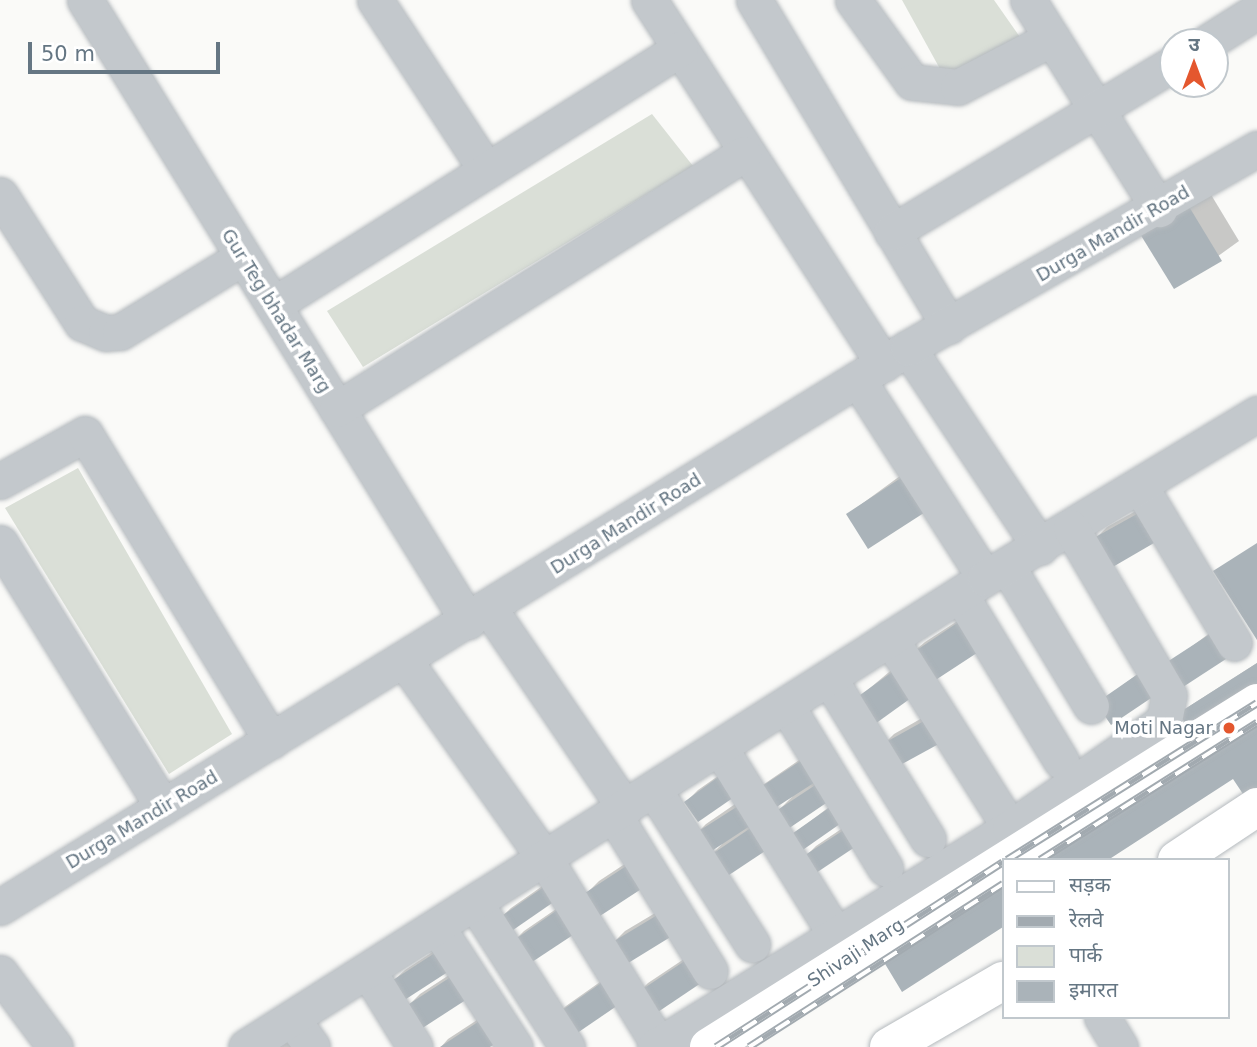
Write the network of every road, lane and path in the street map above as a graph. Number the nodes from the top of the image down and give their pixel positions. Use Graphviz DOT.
graph roads {
  1 [pos="85,0"];
  2 [pos="375,0"];
  3 [pos="754,0"];
  4 [pos="853,0"];
  5 [pos="1028,0"];
  6 [pos="652,1"];
  7 [pos="1257,11"];
  8 [pos="1229,29"];
  9 [pos="1052,38"];
  10 [pos="680,49"];
  11 [pos="1159,73"];
  12 [pos="1098,111"];
  13 [pos="1257,149"];
  14 [pos="744,154"];
  15 [pos="487,171"];
  16 [pos="0,195"];
  17 [pos="1159,209"];
  18 [pos="892,232"];
  19 [pos="243,257"];
  20 [pos="273,305"];
  21 [pos="949,326"];
  22 [pos="884,364"];
  23 [pos="337,409"];
  24 [pos="1256,416"];
  25 [pos="0,481"];
  26 [pos="1140,486"];
  27 [pos="1071,528"];
  28 [pos="0,543"];
  29 [pos="1040,547"];
  30 [pos="984,580"];
  31 [pos="478,615"];
  32 [pos="890,638"];
  33 [pos="1234,643"];
  34 [pos="404,660"];
  35 [pos="829,678"];
  36 [pos="1257,704"];
  37 [pos="786,705"];
  38 [pos="1091,706"];
  39 [pos="272,741"];
  40 [pos="720,748"];
  41 [pos="1062,761"];
  42 [pos="631,804"];
  43 [pos="163,807"];
  44 [pos="1257,807"];
  45 [pos="1010,828"];
  46 [pos="928,839"];
  47 [pos="1011,858"];
  48 [pos="1180,858"];
  49 [pos="545,859"];
  50 [pos="1002,864"];
  51 [pos="885,868"];
  52 [pos="475,903"];
  53 [pos="0,907"];
  54 [pos="437,927"];
  55 [pos="836,935"];
  56 [pos="752,944"];
  57 [pos="368,971"];
  58 [pos="710,971"];
  59 [pos="0,974"];
  60 [pos="1002,982"];
  61 [pos="1103,1019"];
  62 [pos="302,1033"];
  63 [pos="657,1046"];
  64 [pos="54,1047"];
  65 [pos="246,1047"];
  66 [pos="415,1047"];
  67 [pos="515,1047"];
  68 [pos="567,1047"];
  69 [pos="709,1047"];
  70 [pos="889,1047"];
  71 [pos="1121,1047"];
  1 -- 19 [label="street, Gur Teg bhadar Marg"];
  2 -- 15 [label="street"];
  3 -- 18 [label="street"];
  4 -- 9 [label="street"];
  5 -- 9 [label="street"];
  6 -- 10 [label="street"];
  7 -- 8 [label="street"];
  9 -- 12 [label="street"];
  10 -- 14 [label="street"];
  10 -- 15 [label="street"];
  11 -- 12 [label="street"];
  12 -- 17 [label="street"];
  12 -- 18 [label="street"];
  13 -- 17 [label="street, Durga Mandir Road"];
  14 -- 22 [label="street"];
  14 -- 23 [label="street"];
  15 -- 20 [label="street"];
  16 -- 19 [label="street"];
  17 -- 21 [label="street, Durga Mandir Road"];
  18 -- 21 [label="street"];
  19 -- 20 [label="street, Gur Teg bhadar Marg"];
  20 -- 23 [label="street, Gur Teg bhadar Marg"];
  21 -- 22 [label="street, Durga Mandir Road"];
  22 -- 29 [label="street"];
  22 -- 30 [label="street"];
  22 -- 31 [label="street, Durga Mandir Road"];
  23 -- 31 [label="street, Gur Teg bhadar Marg"];
  24 -- 26 [label="street"];
  25 -- 39 [label="street"];
  26 -- 27 [label="street"];
  26 -- 33 [label="street"];
  27 -- 29 [label="street"];
  27 -- 45 [label="street"];
  28 -- 43 [label="street"];
  29 -- 30 [label="street"];
  30 -- 32 [label="street"];
  30 -- 38 [label="street"];
  30 -- 41 [label="street"];
  31 -- 34 [label="street, Durga Mandir Road"];
  31 -- 42 [label="street, Gur Teg bhadar Marg"];
  32 -- 35 [label="street"];
  32 -- 45 [label="street"];
  34 -- 39 [label="street, Durga Mandir Road"];
  34 -- 49 [label="street"];
  35 -- 37 [label="street"];
  35 -- 46 [label="street"];
  36 -- 47 [label="main road, Shivaji Marg"];
  37 -- 40 [label="street"];
  37 -- 51 [label="street"];
  39 -- 43 [label="street, Durga Mandir Road"];
  40 -- 42 [label="street"];
  40 -- 55 [label="street"];
  42 -- 49 [label="street"];
  42 -- 56 [label="street"];
  42 -- 58 [label="street"];
  43 -- 53 [label="street, Durga Mandir Road"];
  44 -- 48 [label="main road"];
  45 -- 55 [label="street"];
  49 -- 52 [label="street"];
  49 -- 63 [label="street"];
  50 -- 69 [label="main road, Shivaji Marg"];
  52 -- 54 [label="street"];
  52 -- 68 [label="street"];
  54 -- 57 [label="street"];
  54 -- 67 [label="street"];
  55 -- 63 [label="street"];
  57 -- 62 [label="street"];
  57 -- 66 [label="street"];
  59 -- 64 [label="street"];
  60 -- 70 [label="main road"];
  61 -- 71 [label="street"];
  62 -- 65 [label="street"];
}
